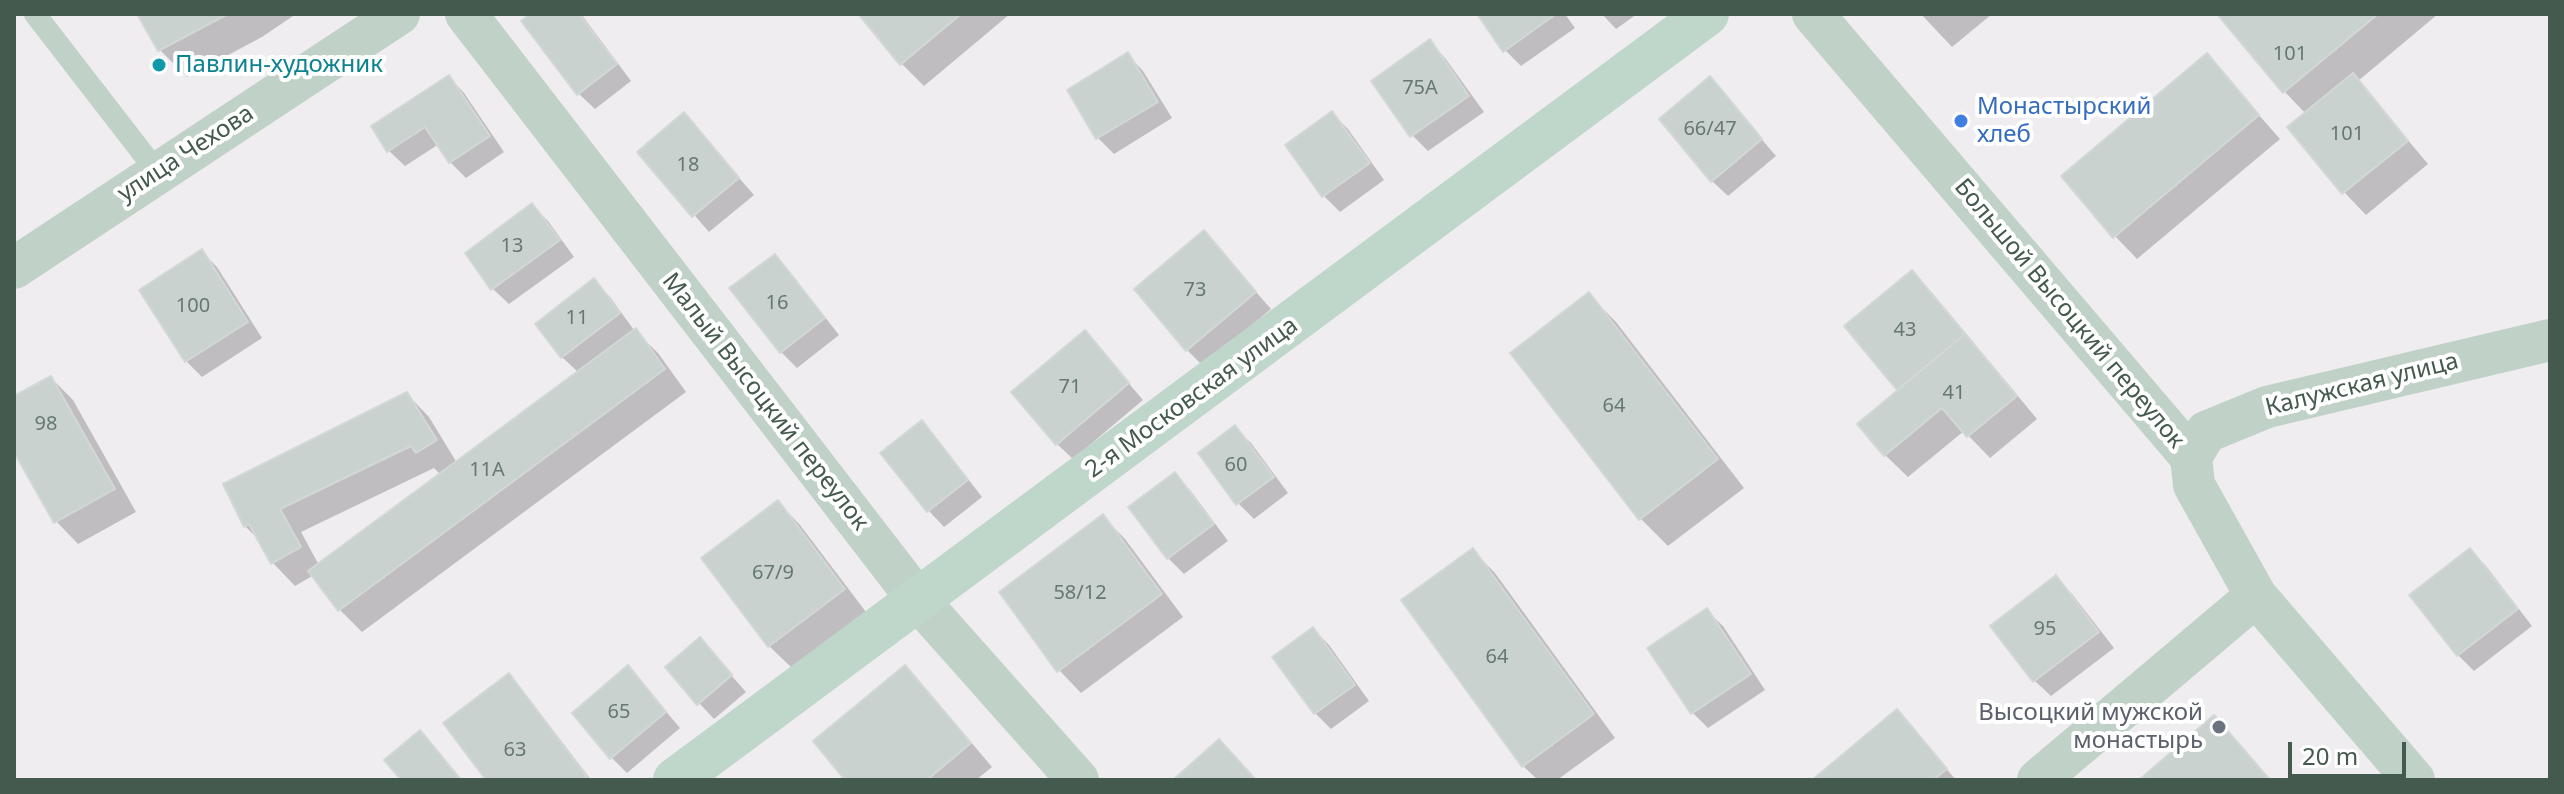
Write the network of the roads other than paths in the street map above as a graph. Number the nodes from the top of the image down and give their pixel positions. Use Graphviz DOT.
graph roads {
  1 [pos="35,14"];
  2 [pos="399,14"];
  3 [pos="466,14"];
  4 [pos="1707,14"];
  5 [pos="1813,14"];
  6 [pos="158,173"];
  7 [pos="14,268"];
  8 [pos="2550,340"];
  9 [pos="2191,457"];
  10 [pos="2256,596"];
  11 [pos="918,600"];
  12 [pos="675,780"];
  13 [pos="1078,780"];
  14 [pos="2038,780"];
  15 [pos="2414,780"];
  1 -- 6 [label="lane"];
  2 -- 6 [label="street, улица Чехова"];
  3 -- 11 [label="street, Малый Высоцкий переулок"];
  4 -- 11 [label="street, 2-я Московская улица"];
  5 -- 9 [label="street, Большой Высоцкий переулок"];
  6 -- 7 [label="street, улица Чехова"];
  8 -- 9 [label="street, Калужская улица"];
  9 -- 10 [label="street, Большой Высоцкий переулок"];
  10 -- 14 [label="street"];
  10 -- 15 [label="street, Большой Высоцкий переулок"];
  11 -- 12 [label="street, 2-я Московская улица"];
  11 -- 13 [label="street, Малый Высоцкий переулок"];
}
